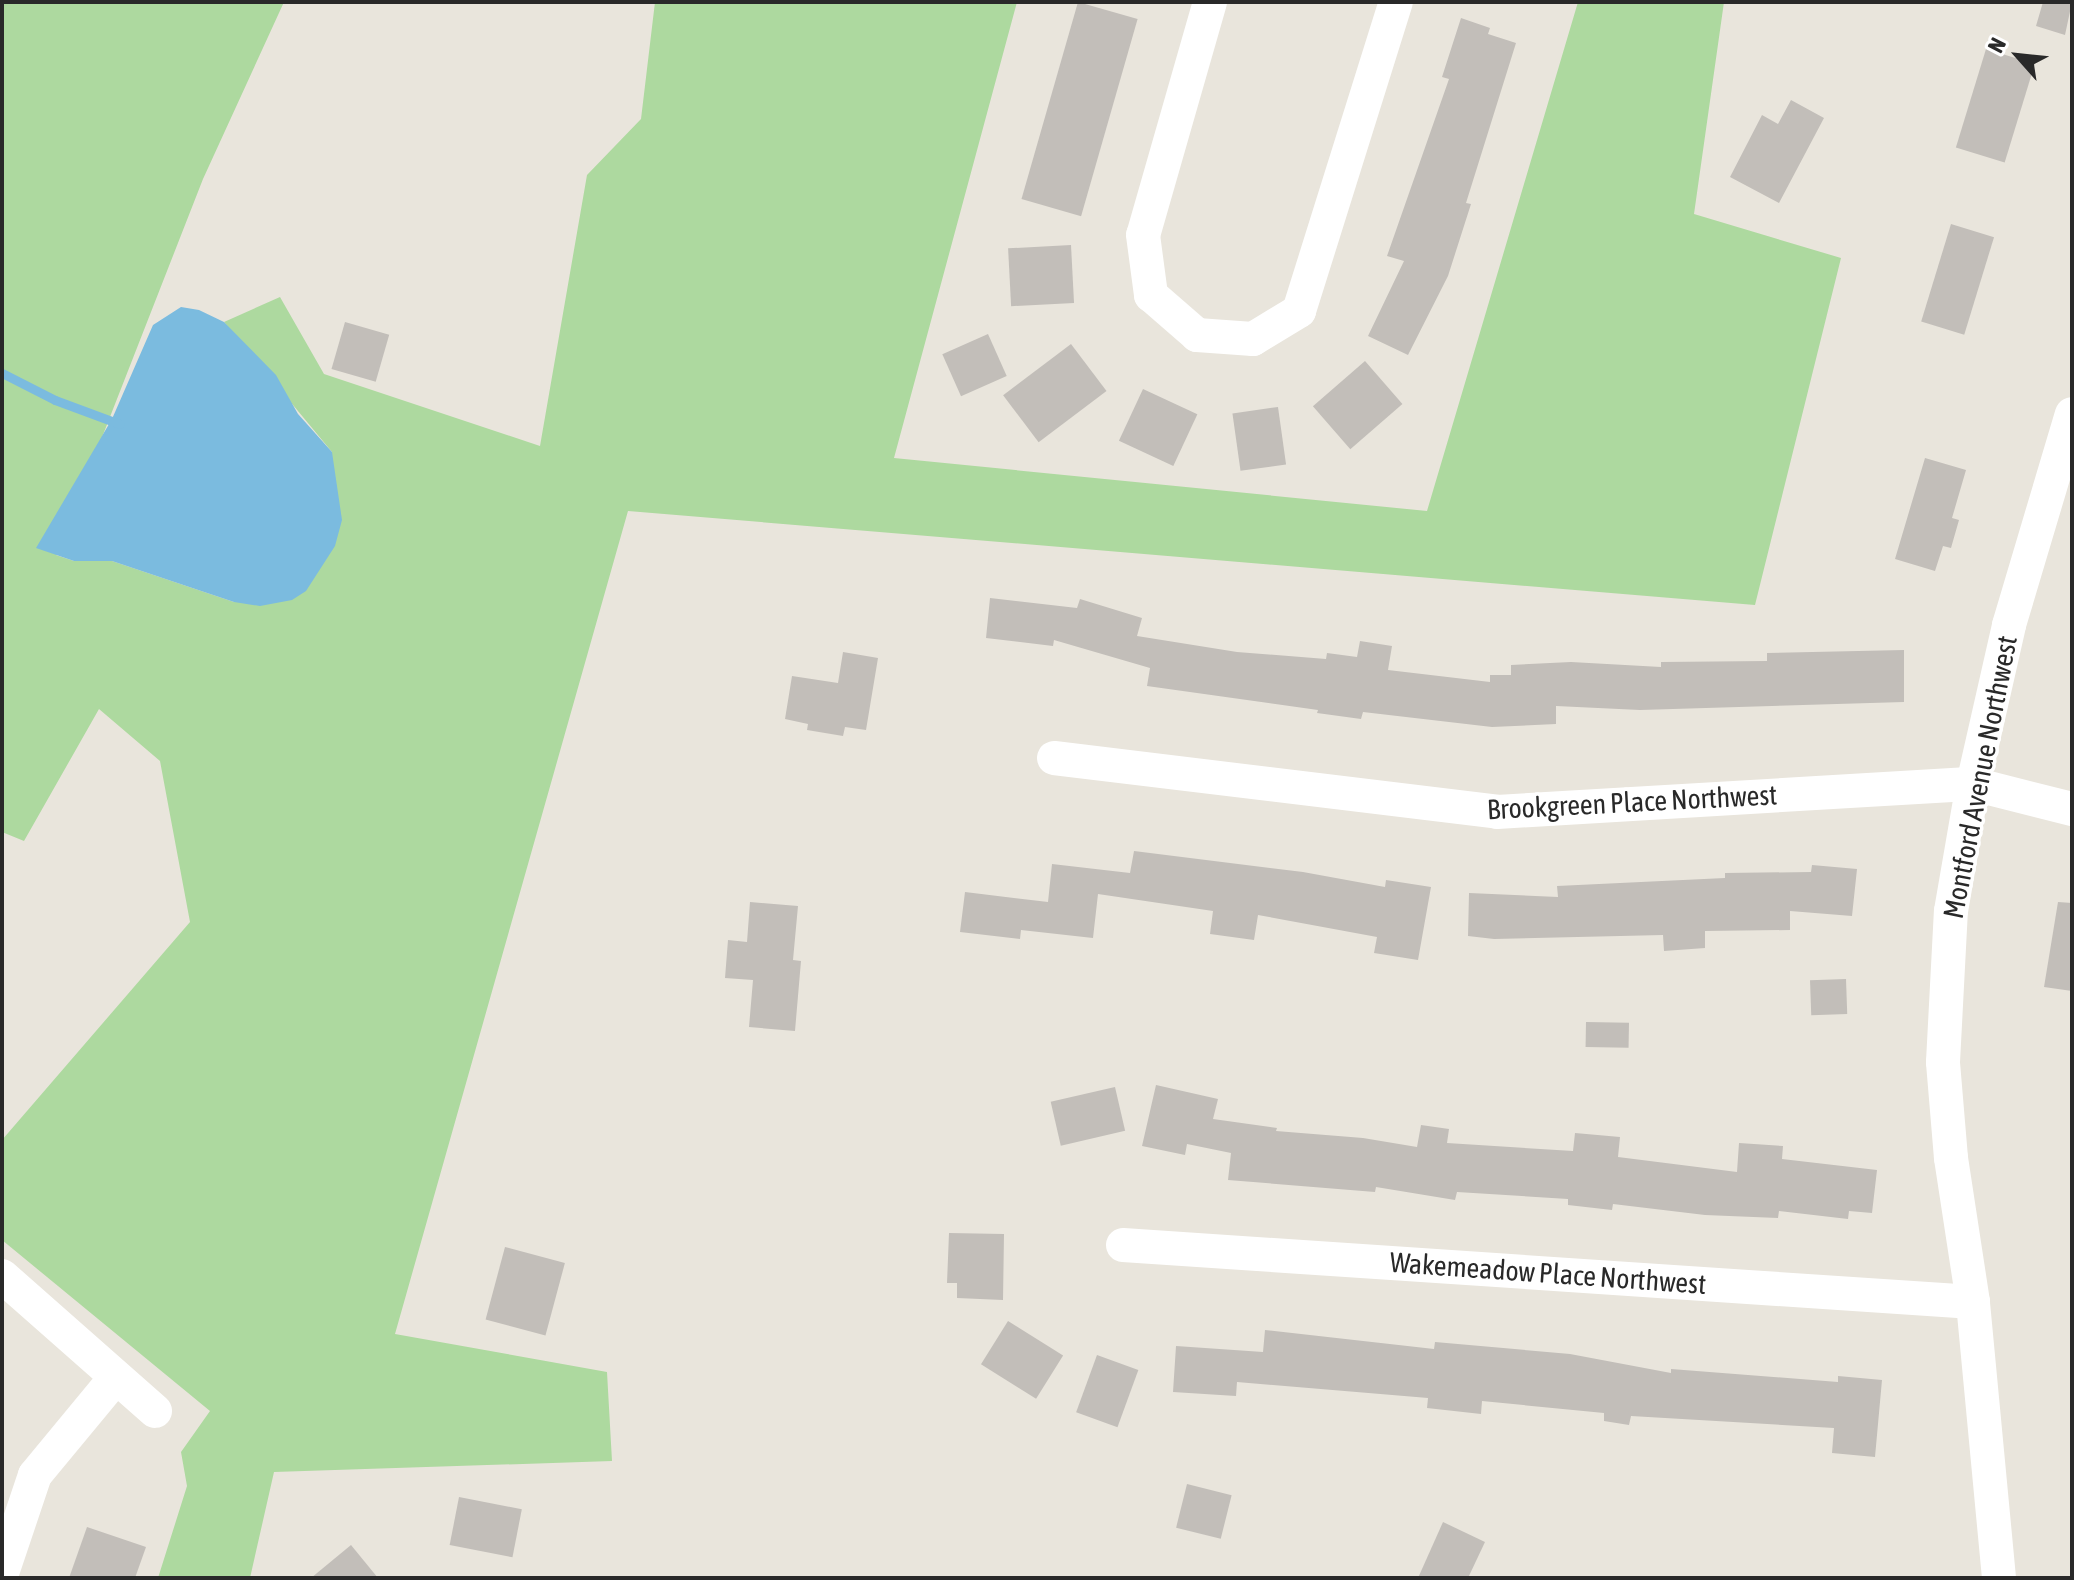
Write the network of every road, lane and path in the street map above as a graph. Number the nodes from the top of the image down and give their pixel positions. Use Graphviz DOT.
graph roads {
  1 [pos="1210,2"];
  2 [pos="1396,2"];
  3 [pos="2072,414"];
  4 [pos="1054,758"];
  5 [pos="1973,784"];
  6 [pos="2072,809"];
  7 [pos="1123,1245"];
  8 [pos="2,1276"];
  9 [pos="1973,1302"];
  10 [pos="116,1377"];
  11 [pos="155,1411"];
  12 [pos="2,1573"];
  13 [pos="1999,1578"];
  1 -- 2 [label="street"];
  3 -- 5 [label="street, Montford Avenue Northwest"];
  4 -- 5 [label="street, Brookgreen Place Northwest"];
  5 -- 6 [label="street, Brookgreen Place Northwest"];
  5 -- 9 [label="street, Montford Avenue Northwest"];
  7 -- 9 [label="street, Wakemeadow Place Northwest"];
  8 -- 10 [label="street"];
  9 -- 13 [label="street, Montford Avenue Northwest"];
  10 -- 11 [label="street"];
  10 -- 12 [label="street"];
}
